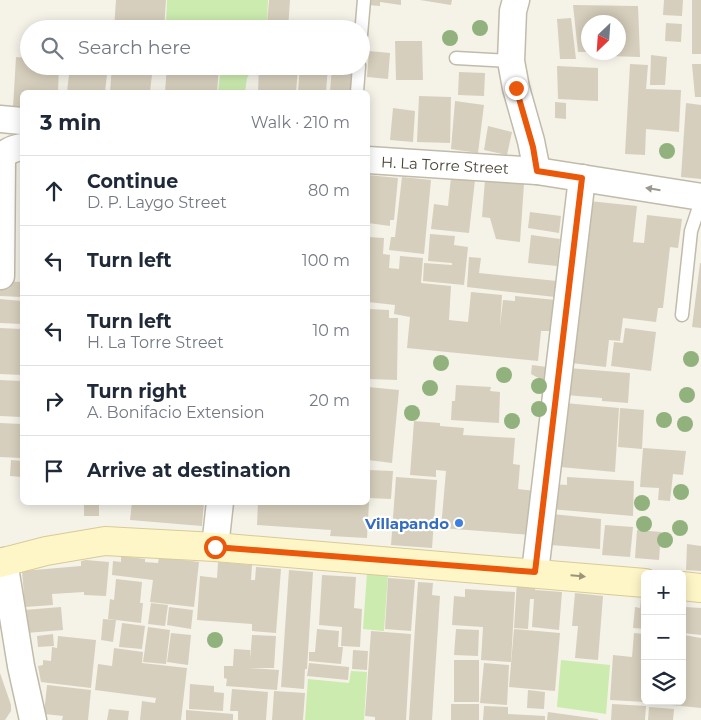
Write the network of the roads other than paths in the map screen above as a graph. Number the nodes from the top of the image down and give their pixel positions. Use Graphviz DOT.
graph roads {
  1 [pos="364,0"];
  2 [pos="516,0"];
  3 [pos="362,20"];
  4 [pos="456,58"];
  5 [pos="511,61"];
  6 [pos="358,75"];
  7 [pos="357,90"];
  8 [pos="0,119"];
  9 [pos="20,121"];
  10 [pos="20,148"];
  11 [pos="370,160"];
  12 [pos="537,171"];
  13 [pos="582,178"];
  14 [pos="701,197"];
  15 [pos="701,201"];
  16 [pos="0,276"];
  17 [pos="682,315"];
  18 [pos="220,505"];
  19 [pos="215,547"];
  20 [pos="2,562"];
  21 [pos="535,572"];
  22 [pos="641,583"];
  23 [pos="686,586"];
  24 [pos="701,588"];
  25 [pos="33,720"];
  1 -- 3 [label="lane"];
  2 -- 5 [label="street"];
  4 -- 5 [label="lane"];
  5 -- 12 [label="street"];
  6 -- 7 [label="lane"];
  8 -- 9 [label="street"];
  10 -- 16 [label="street"];
  11 -- 12 [label="street, H. La Torre Street"];
  12 -- 13 [label="street, H. La Torre Street"];
  14 -- 13 [label="street, H. La Torre Street, one-way"];
  13 -- 21 [label="street"];
  15 -- 17 [label="lane"];
  18 -- 19 [label="street"];
  19 -- 20 [label="main road"];
  19 -- 21 [label="main road"];
  20 -- 25 [label="street"];
  21 -- 22 [label="main road, one-way"];
  23 -- 24 [label="main road"];
}
